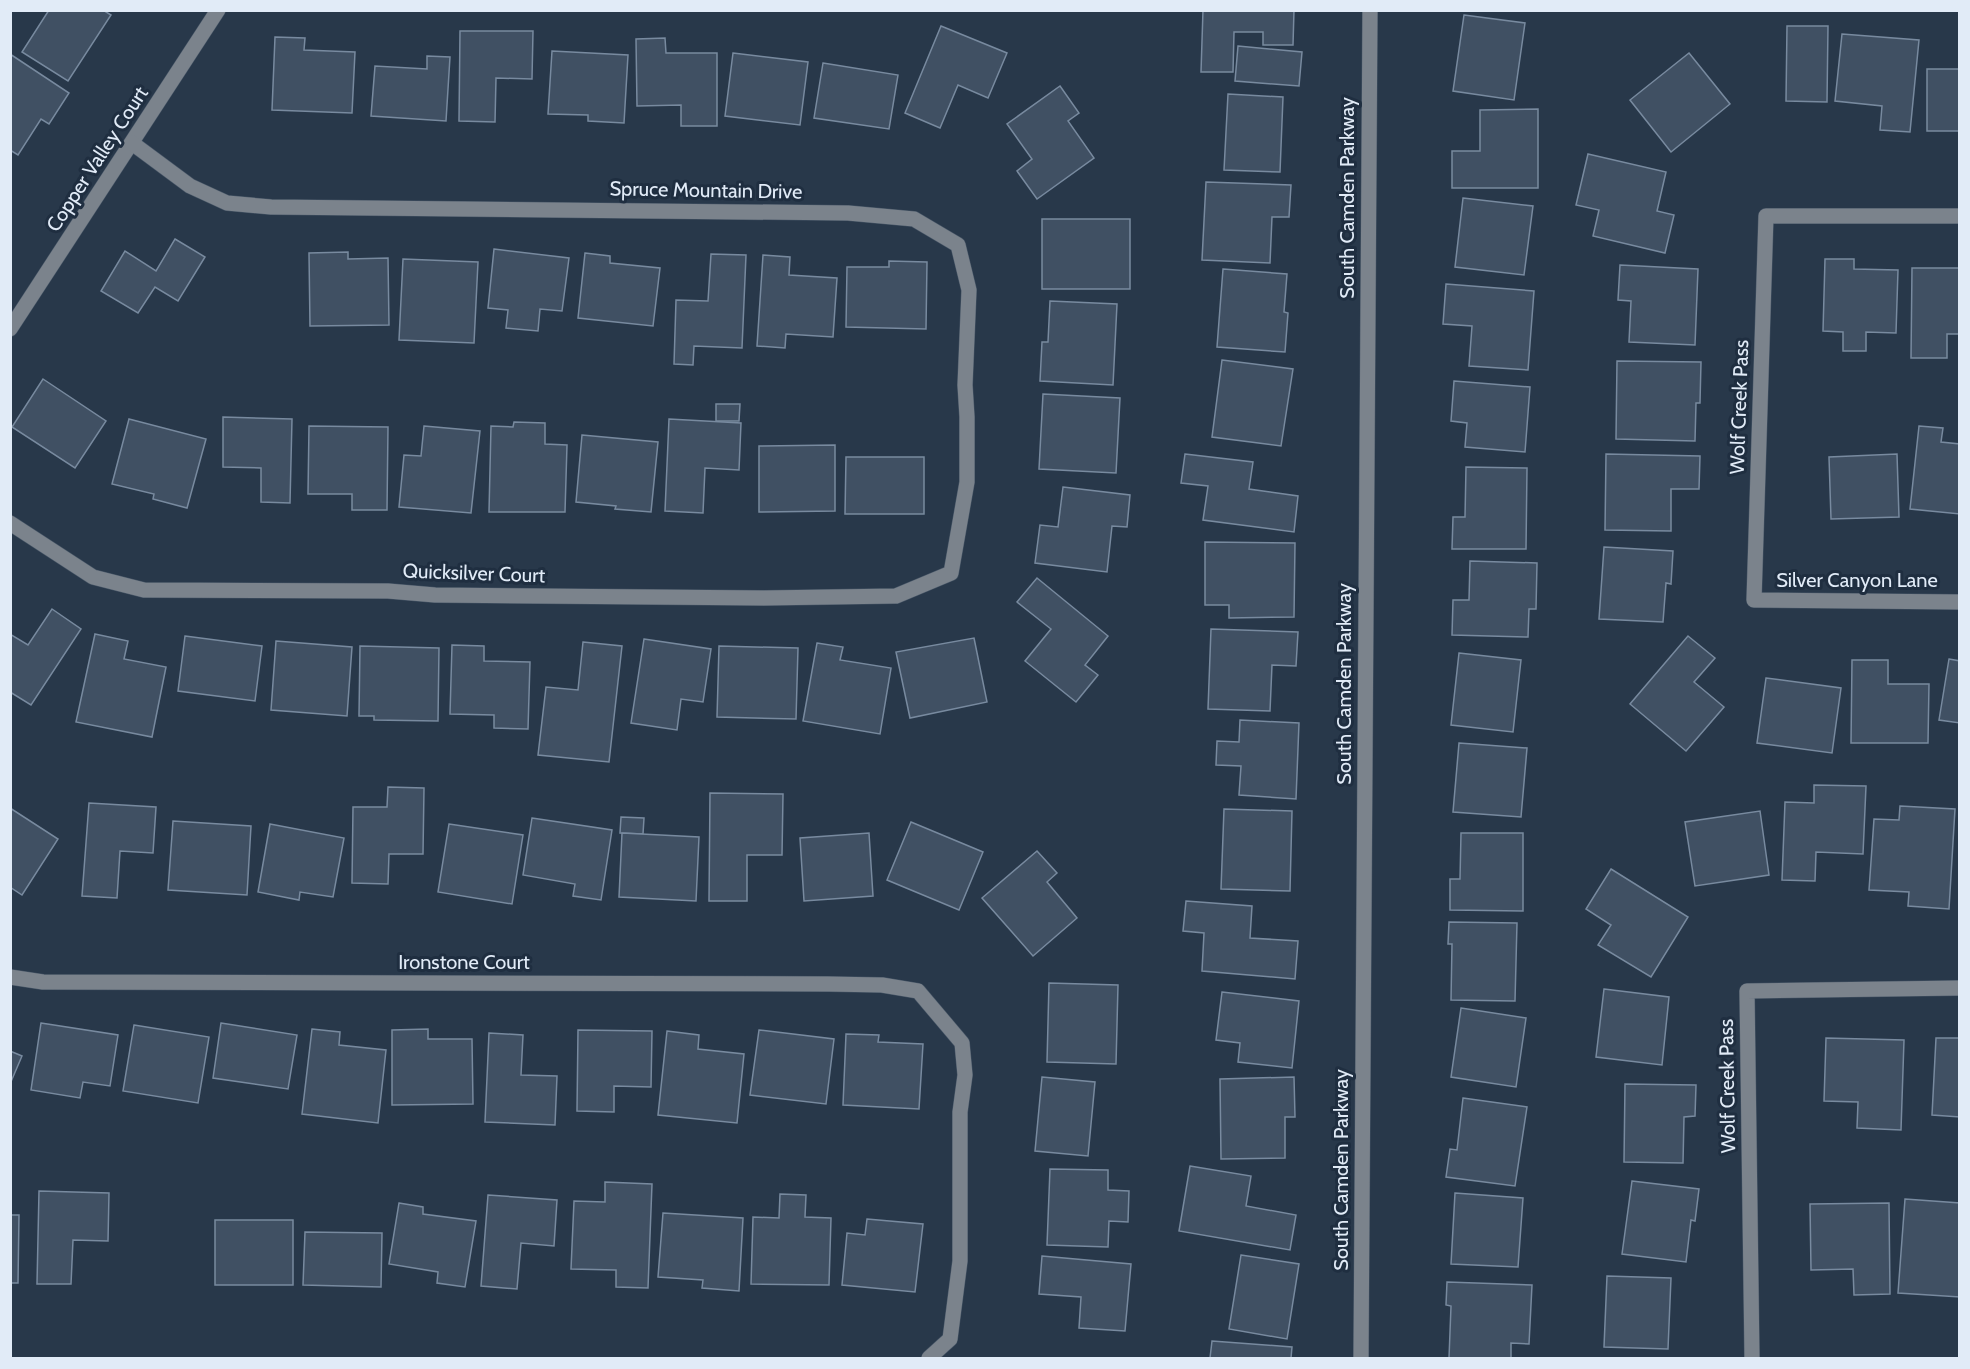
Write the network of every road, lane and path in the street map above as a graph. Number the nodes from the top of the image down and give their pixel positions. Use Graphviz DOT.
graph roads {
  1 [pos="218,10"];
  2 [pos="1370,10"];
  3 [pos="132,144"];
  4 [pos="1959,216"];
  5 [pos="10,329"];
  6 [pos="10,523"];
  7 [pos="951,573"];
  8 [pos="1754,600"];
  9 [pos="1959,602"];
  10 [pos="10,977"];
  11 [pos="1959,988"];
  12 [pos="929,1359"];
  13 [pos="1361,1359"];
  14 [pos="1752,1359"];
  1 -- 3 [label="street, Copper Valley Court"];
  2 -- 13 [label="street, South Camden Parkway"];
  3 -- 5 [label="street, Copper Valley Court"];
  3 -- 7 [label="street, Spruce Mountain Drive"];
  4 -- 8 [label="street, Wolf Creek Pass"];
  6 -- 7 [label="street, Quicksilver Court"];
  8 -- 9 [label="street, Silver Canyon Lane"];
  10 -- 12 [label="street, Ironstone Court"];
  11 -- 14 [label="street, Wolf Creek Pass"];
}
